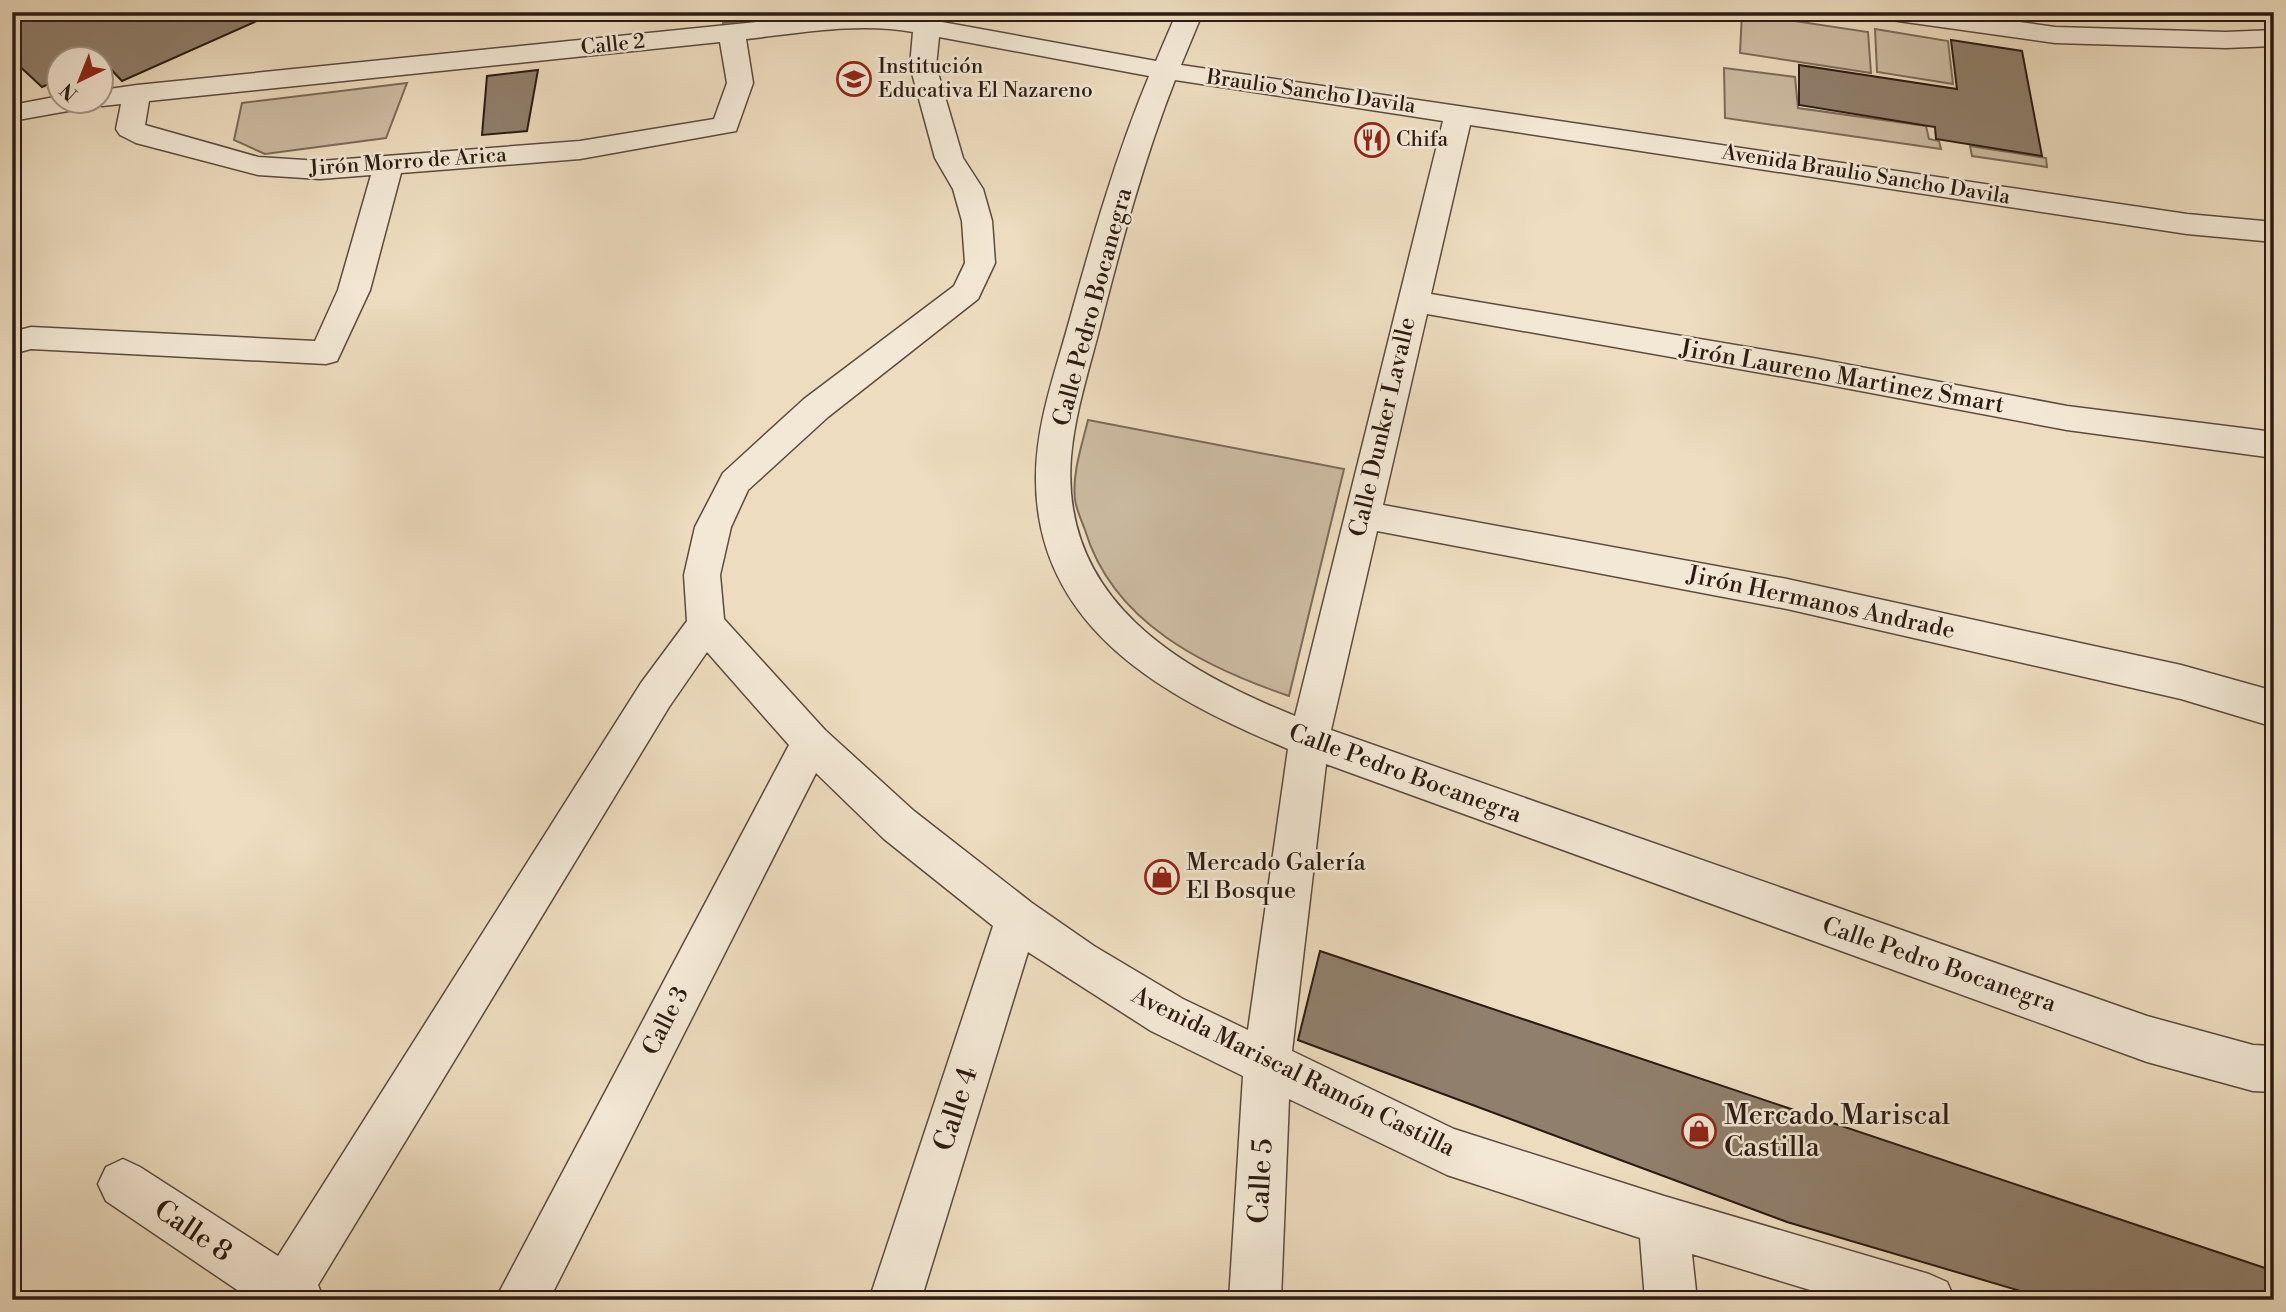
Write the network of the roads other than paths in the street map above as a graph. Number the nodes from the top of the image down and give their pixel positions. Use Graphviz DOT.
graph roads {
  1 [pos="1190,12"];
  2 [pos="2166,12"];
  3 [pos="1897,13"];
  4 [pos="932,19"];
  5 [pos="732,33"];
  6 [pos="2274,38"];
  7 [pos="2193,40"];
  8 [pos="1163,70"];
  9 [pos="137,93"];
  10 [pos="116,96"];
  11 [pos="46,107"];
  12 [pos="12,113"];
  13 [pos="1459,113"];
  14 [pos="388,166"];
  15 [pos="2274,232"];
  16 [pos="1412,301"];
  17 [pos="12,342"];
  18 [pos="2274,445"];
  19 [pos="1364,515"];
  20 [pos="706,624"];
  21 [pos="2274,710"];
  22 [pos="1309,740"];
  23 [pos="811,741"];
  24 [pos="1017,918"];
  25 [pos="1267,1063"];
  26 [pos="2274,1069"];
  27 [pos="123,1184"];
  28 [pos="1664,1221"];
  29 [pos="291,1296"];
  30 [pos="521,1300"];
  31 [pos="895,1300"];
  32 [pos="1255,1300"];
  33 [pos="1671,1300"];
  34 [pos="1929,1300"];
  1 -- 8 [label="street, Calle Pedro Bocanegra"];
  2 -- 7 [label="street"];
  3 -- 7 [label="street"];
  4 -- 5 [label="street, Calle 2"];
  4 -- 8 [label="street, Calle 2"];
  4 -- 20 [label="street"];
  5 -- 9 [label="street, Calle 2"];
  5 -- 14 [label="street, Jirón Morro de Arica"];
  6 -- 7 [label="street"];
  8 -- 13 [label="street, Braulio Sancho Davila"];
  8 -- 22 [label="street, Calle Pedro Bocanegra"];
  9 -- 10 [label="street, Calle 2"];
  9 -- 14 [label="street, Jirón Morro de Arica"];
  11 -- 12 [label="street"];
  13 -- 15 [label="street, Avenida Braulio Sancho Davila"];
  13 -- 16 [label="street, Calle Dunker Lavalle"];
  14 -- 17 [label="street"];
  16 -- 18 [label="street, Jirón Laureno Martinez Smart"];
  16 -- 19 [label="street, Calle Dunker Lavalle"];
  19 -- 21 [label="street, Jirón Hermanos Andrade"];
  19 -- 22 [label="street, Calle Dunker Lavalle"];
  20 -- 23 [label="street, Avenida Mariscal Ramón Castilla"];
  20 -- 29 [label="street"];
  22 -- 25 [label="street, Calle Dunker Lavalle"];
  22 -- 26 [label="street, Calle Pedro Bocanegra"];
  23 -- 24 [label="street, Avenida Mariscal Ramón Castilla"];
  23 -- 30 [label="street, Calle 3"];
  24 -- 25 [label="street, Avenida Mariscal Ramón Castilla"];
  24 -- 31 [label="street, Calle 4"];
  25 -- 28 [label="street, Avenida Mariscal Ramón Castilla"];
  25 -- 32 [label="street, Calle 5"];
  27 -- 29 [label="street, Calle 8"];
  28 -- 33 [label="street"];
  28 -- 34 [label="street, Avenida Mariscal Ramón Castilla"];
}
